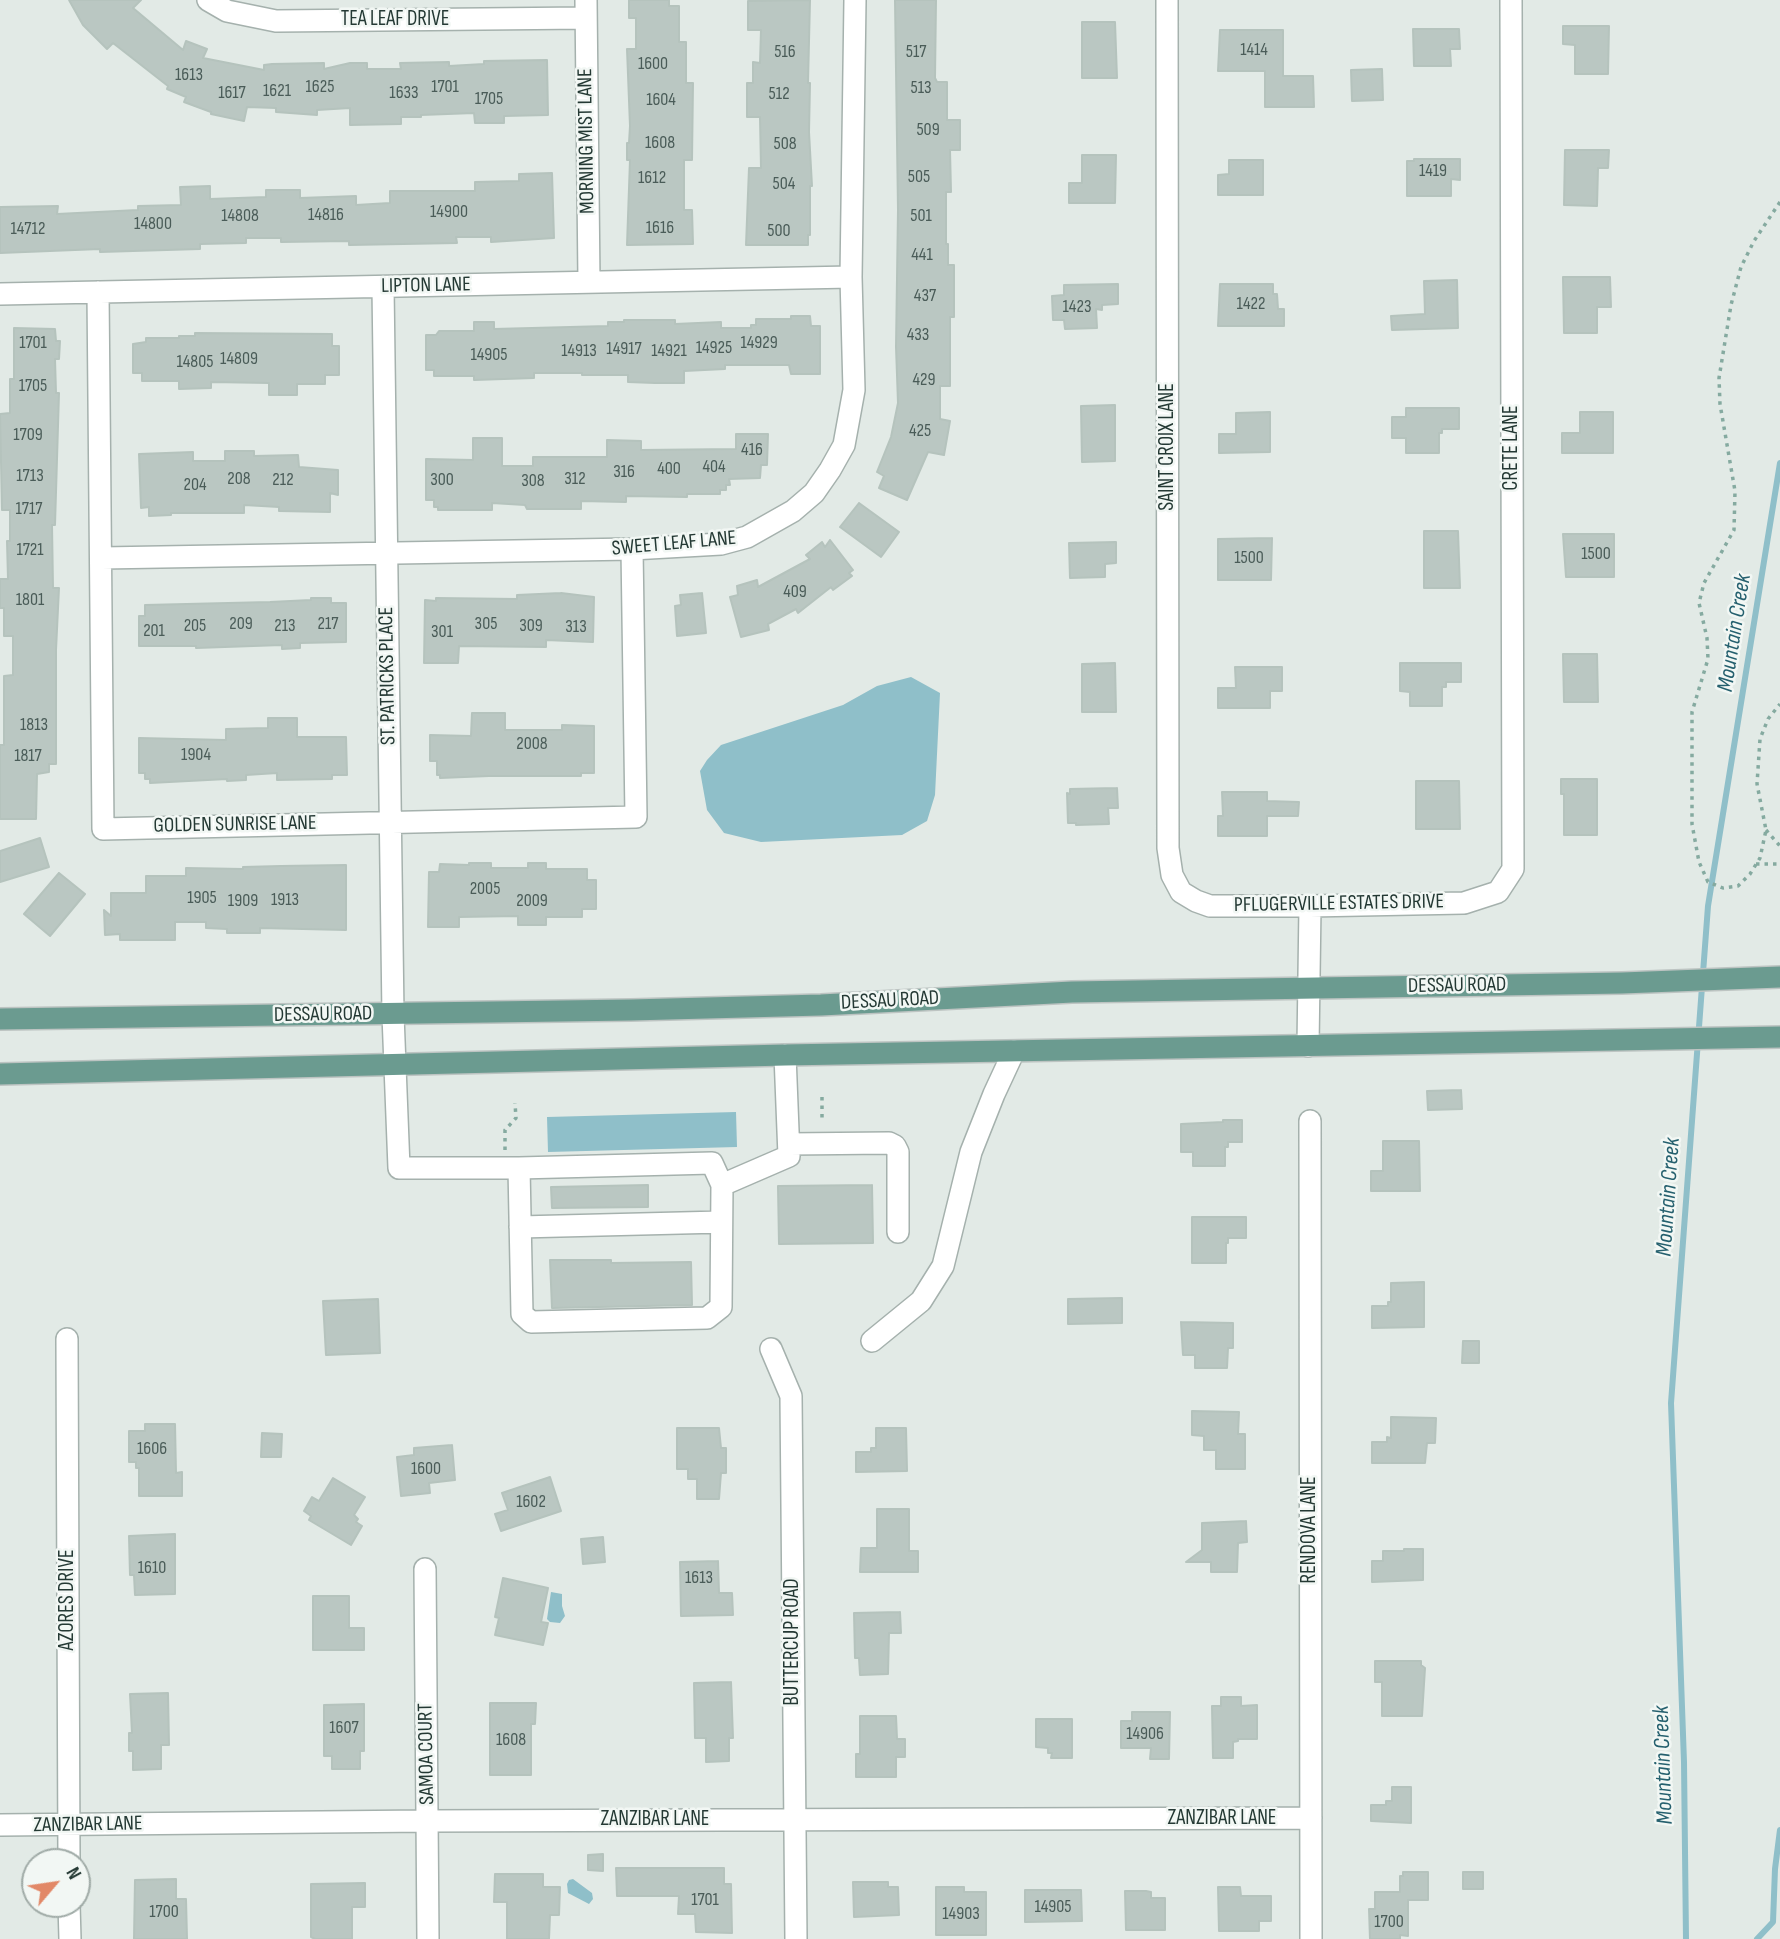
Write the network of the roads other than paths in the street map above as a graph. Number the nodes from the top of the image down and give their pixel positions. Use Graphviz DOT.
graph roads {
  1 [pos="208,0"];
  2 [pos="855,0"];
  3 [pos="1167,0"];
  4 [pos="1511,0"];
  5 [pos="586,9"];
  6 [pos="393,10"];
  7 [pos="851,277"];
  8 [pos="589,282"];
  9 [pos="383,286"];
  10 [pos="98,292"];
  11 [pos="0,294"];
  12 [pos="632,549"];
  13 [pos="386,554"];
  14 [pos="102,558"];
  15 [pos="390,822"];
  16 [pos="1181,892"];
  17 [pos="1498,892"];
  18 [pos="1310,906"];
  19 [pos="1780,977"];
  20 [pos="1309,988"];
  21 [pos="393,1015"];
  22 [pos="0,1019"];
  23 [pos="1780,1037"];
  24 [pos="1308,1046"];
  25 [pos="1014,1051"];
  26 [pos="785,1055"];
  27 [pos="396,1065"];
  28 [pos="0,1074"];
  29 [pos="1310,1121"];
  30 [pos="789,1144"];
  31 [pos="512,1161"];
  32 [pos="722,1185"];
  33 [pos="721,1222"];
  34 [pos="520,1227"];
  35 [pos="898,1232"];
  36 [pos="66,1339"];
  37 [pos="872,1341"];
  38 [pos="771,1349"];
  39 [pos="425,1569"];
  40 [pos="1311,1818"];
  41 [pos="794,1819"];
  42 [pos="428,1821"];
  43 [pos="0,1825"];
  44 [pos="69,1825"];
  45 [pos="69,1848"];
  46 [pos="69,1918"];
  47 [pos="70,1939"];
  48 [pos="428,1939"];
  49 [pos="796,1939"];
  50 [pos="1311,1939"];
  1 -- 6 [label="street, TEA LEAF DRIVE"];
  2 -- 7 [label="street, SWEET LEAF LANE"];
  3 -- 16 [label="street, SAINT CROIX LANE"];
  4 -- 17 [label="street, CRETE LANE"];
  5 -- 6 [label="street, TEA LEAF DRIVE"];
  5 -- 8 [label="street, MORNING MIST LANE"];
  7 -- 8 [label="street, LIPTON LANE"];
  7 -- 12 [label="street, SWEET LEAF LANE"];
  8 -- 9 [label="street, LIPTON LANE"];
  9 -- 10 [label="street, LIPTON LANE"];
  9 -- 13 [label="street, ST. PATRICKS PLACE"];
  10 -- 11 [label="street, LIPTON LANE"];
  10 -- 14 [label="street, GOLDEN SUNRISE LANE"];
  12 -- 13 [label="street, SWEET LEAF LANE"];
  12 -- 15 [label="street, GOLDEN SUNRISE LANE"];
  13 -- 14 [label="street, SWEET LEAF LANE"];
  13 -- 15 [label="street, ST. PATRICKS PLACE"];
  14 -- 15 [label="street, GOLDEN SUNRISE LANE"];
  15 -- 21 [label="street, ST. PATRICKS PLACE"];
  16 -- 18 [label="street, PFLUGERVILLE ESTATES DRIVE"];
  17 -- 18 [label="street, PFLUGERVILLE ESTATES DRIVE"];
  18 -- 20 [label="street"];
  19 -- 20 [label="main road, DESSAU ROAD"];
  20 -- 21 [label="main road, DESSAU ROAD"];
  20 -- 24 [label="street"];
  21 -- 22 [label="main road, DESSAU ROAD"];
  21 -- 27 [label="street, ST. PATRICKS PLACE"];
  23 -- 24 [label="main road"];
  24 -- 25 [label="main road"];
  25 -- 26 [label="main road"];
  25 -- 37 [label="street"];
  26 -- 27 [label="main road"];
  26 -- 30 [label="street"];
  27 -- 28 [label="main road"];
  27 -- 31 [label="street, ST. PATRICKS PLACE"];
  29 -- 40 [label="street, RENDOVA LANE"];
  30 -- 32 [label="street"];
  30 -- 35 [label="street"];
  31 -- 32 [label="street"];
  31 -- 34 [label="street"];
  32 -- 33 [label="street"];
  33 -- 34 [label="street"];
  33 -- 34 [label="street"];
  36 -- 44 [label="street, AZORES DRIVE"];
  38 -- 41 [label="street, BUTTERCUP ROAD"];
  39 -- 42 [label="street, SAMOA COURT"];
  40 -- 41 [label="street, ZANZIBAR LANE"];
  40 -- 50 [label="street, RENDOVA LANE"];
  41 -- 42 [label="street, ZANZIBAR LANE"];
  41 -- 49 [label="street, BUTTERCUP ROAD"];
  42 -- 44 [label="street, ZANZIBAR LANE"];
  42 -- 48 [label="street, SAMOA COURT"];
  43 -- 44 [label="street, ZANZIBAR LANE"];
  44 -- 45 [label="street, AZORES DRIVE"];
  46 -- 47 [label="street"];
}
